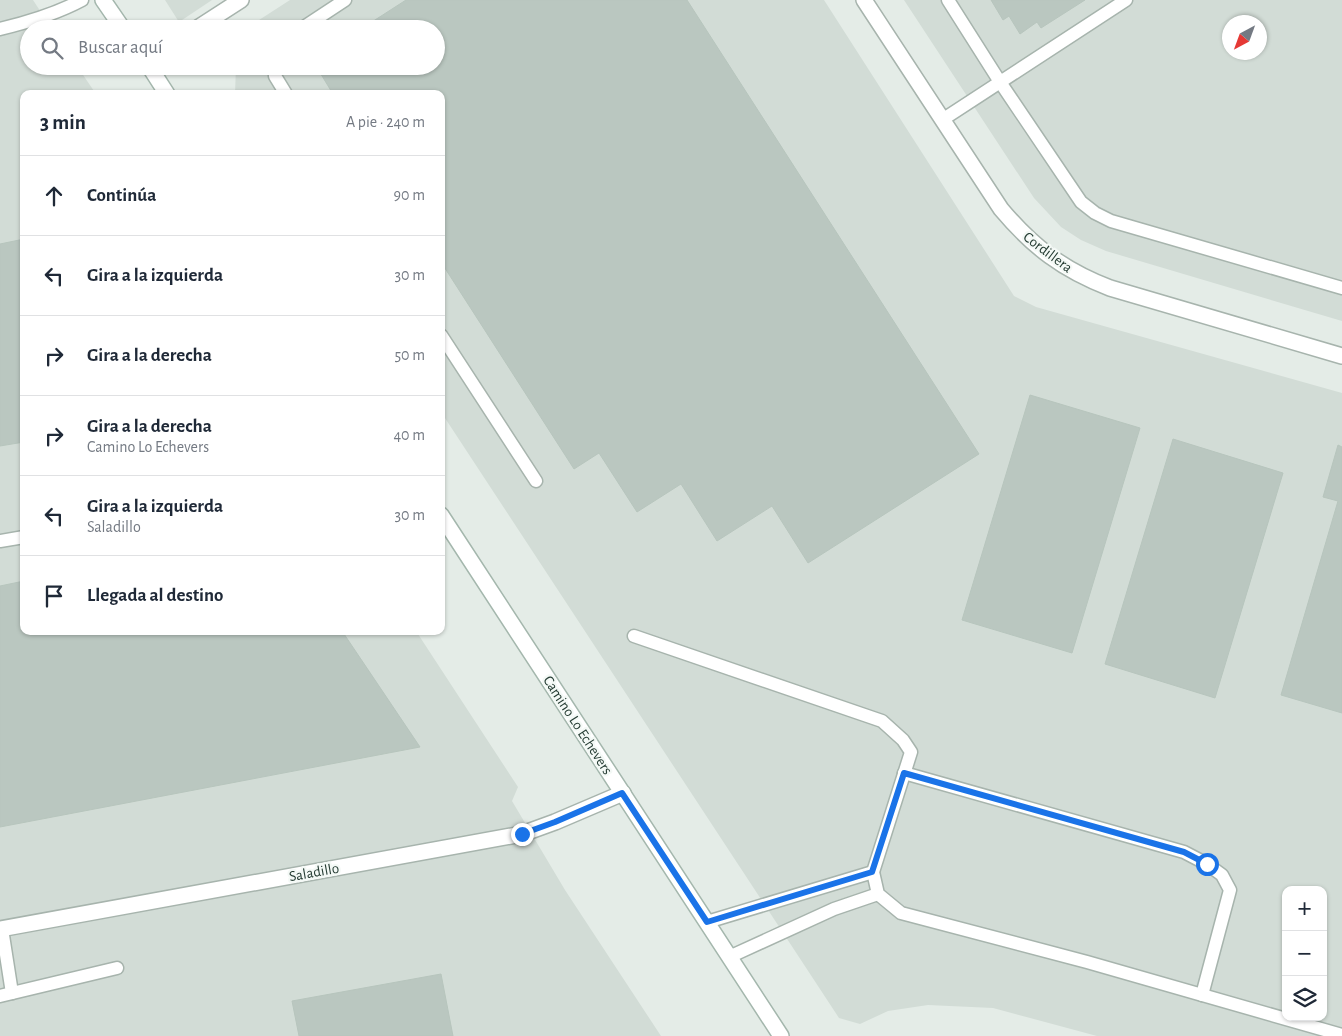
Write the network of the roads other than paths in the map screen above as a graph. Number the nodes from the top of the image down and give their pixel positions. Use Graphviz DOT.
graph roads {
  1 [pos="82,0"];
  2 [pos="104,0"];
  3 [pos="241,0"];
  4 [pos="345,0"];
  5 [pos="864,0"];
  6 [pos="948,0"];
  7 [pos="1126,0"];
  8 [pos="37,20"];
  9 [pos="117,20"];
  10 [pos="210,20"];
  11 [pos="315,20"];
  12 [pos="20,24"];
  13 [pos="0,28"];
  14 [pos="154,75"];
  15 [pos="275,75"];
  16 [pos="1000,82"];
  17 [pos="163,90"];
  18 [pos="284,90"];
  19 [pos="942,120"];
  20 [pos="1342,288"];
  21 [pos="445,341"];
  22 [pos="1342,356"];
  23 [pos="536,481"];
  24 [pos="445,521"];
  25 [pos="20,538"];
  26 [pos="0,541"];
  27 [pos="634,636"];
  28 [pos="904,773"];
  29 [pos="622,793"];
  30 [pos="872,872"];
  31 [pos="878,894"];
  32 [pos="707,922"];
  33 [pos="1,929"];
  34 [pos="729,957"];
  35 [pos="117,968"];
  36 [pos="6,995"];
  37 [pos="1202,995"];
  38 [pos="1342,1035"];
  39 [pos="781,1036"];
  1 -- 8 [label="lane"];
  2 -- 9 [label="street"];
  3 -- 10 [label="street"];
  4 -- 11 [label="lane"];
  5 -- 19 [label="street, Cordillera"];
  6 -- 16 [label="lane"];
  7 -- 16 [label="lane"];
  12 -- 13 [label="lane"];
  14 -- 17 [label="street"];
  15 -- 18 [label="lane"];
  16 -- 19 [label="lane"];
  16 -- 20 [label="lane"];
  19 -- 22 [label="street, Cordillera"];
  21 -- 23 [label="lane"];
  24 -- 29 [label="street, Camino Lo Echevers"];
  25 -- 26 [label="lane"];
  27 -- 28 [label="lane"];
  28 -- 30 [label="lane"];
  28 -- 37 [label="lane"];
  29 -- 32 [label="street, Camino Lo Echevers"];
  29 -- 33 [label="street, Saladillo"];
  30 -- 31 [label="lane"];
  30 -- 32 [label="lane"];
  31 -- 34 [label="lane"];
  31 -- 37 [label="lane"];
  32 -- 34 [label="street, Camino Lo Echevers"];
  33 -- 36 [label="lane"];
  34 -- 39 [label="street, Camino Lo Echevers"];
  35 -- 36 [label="lane"];
  37 -- 38 [label="lane"];
}
